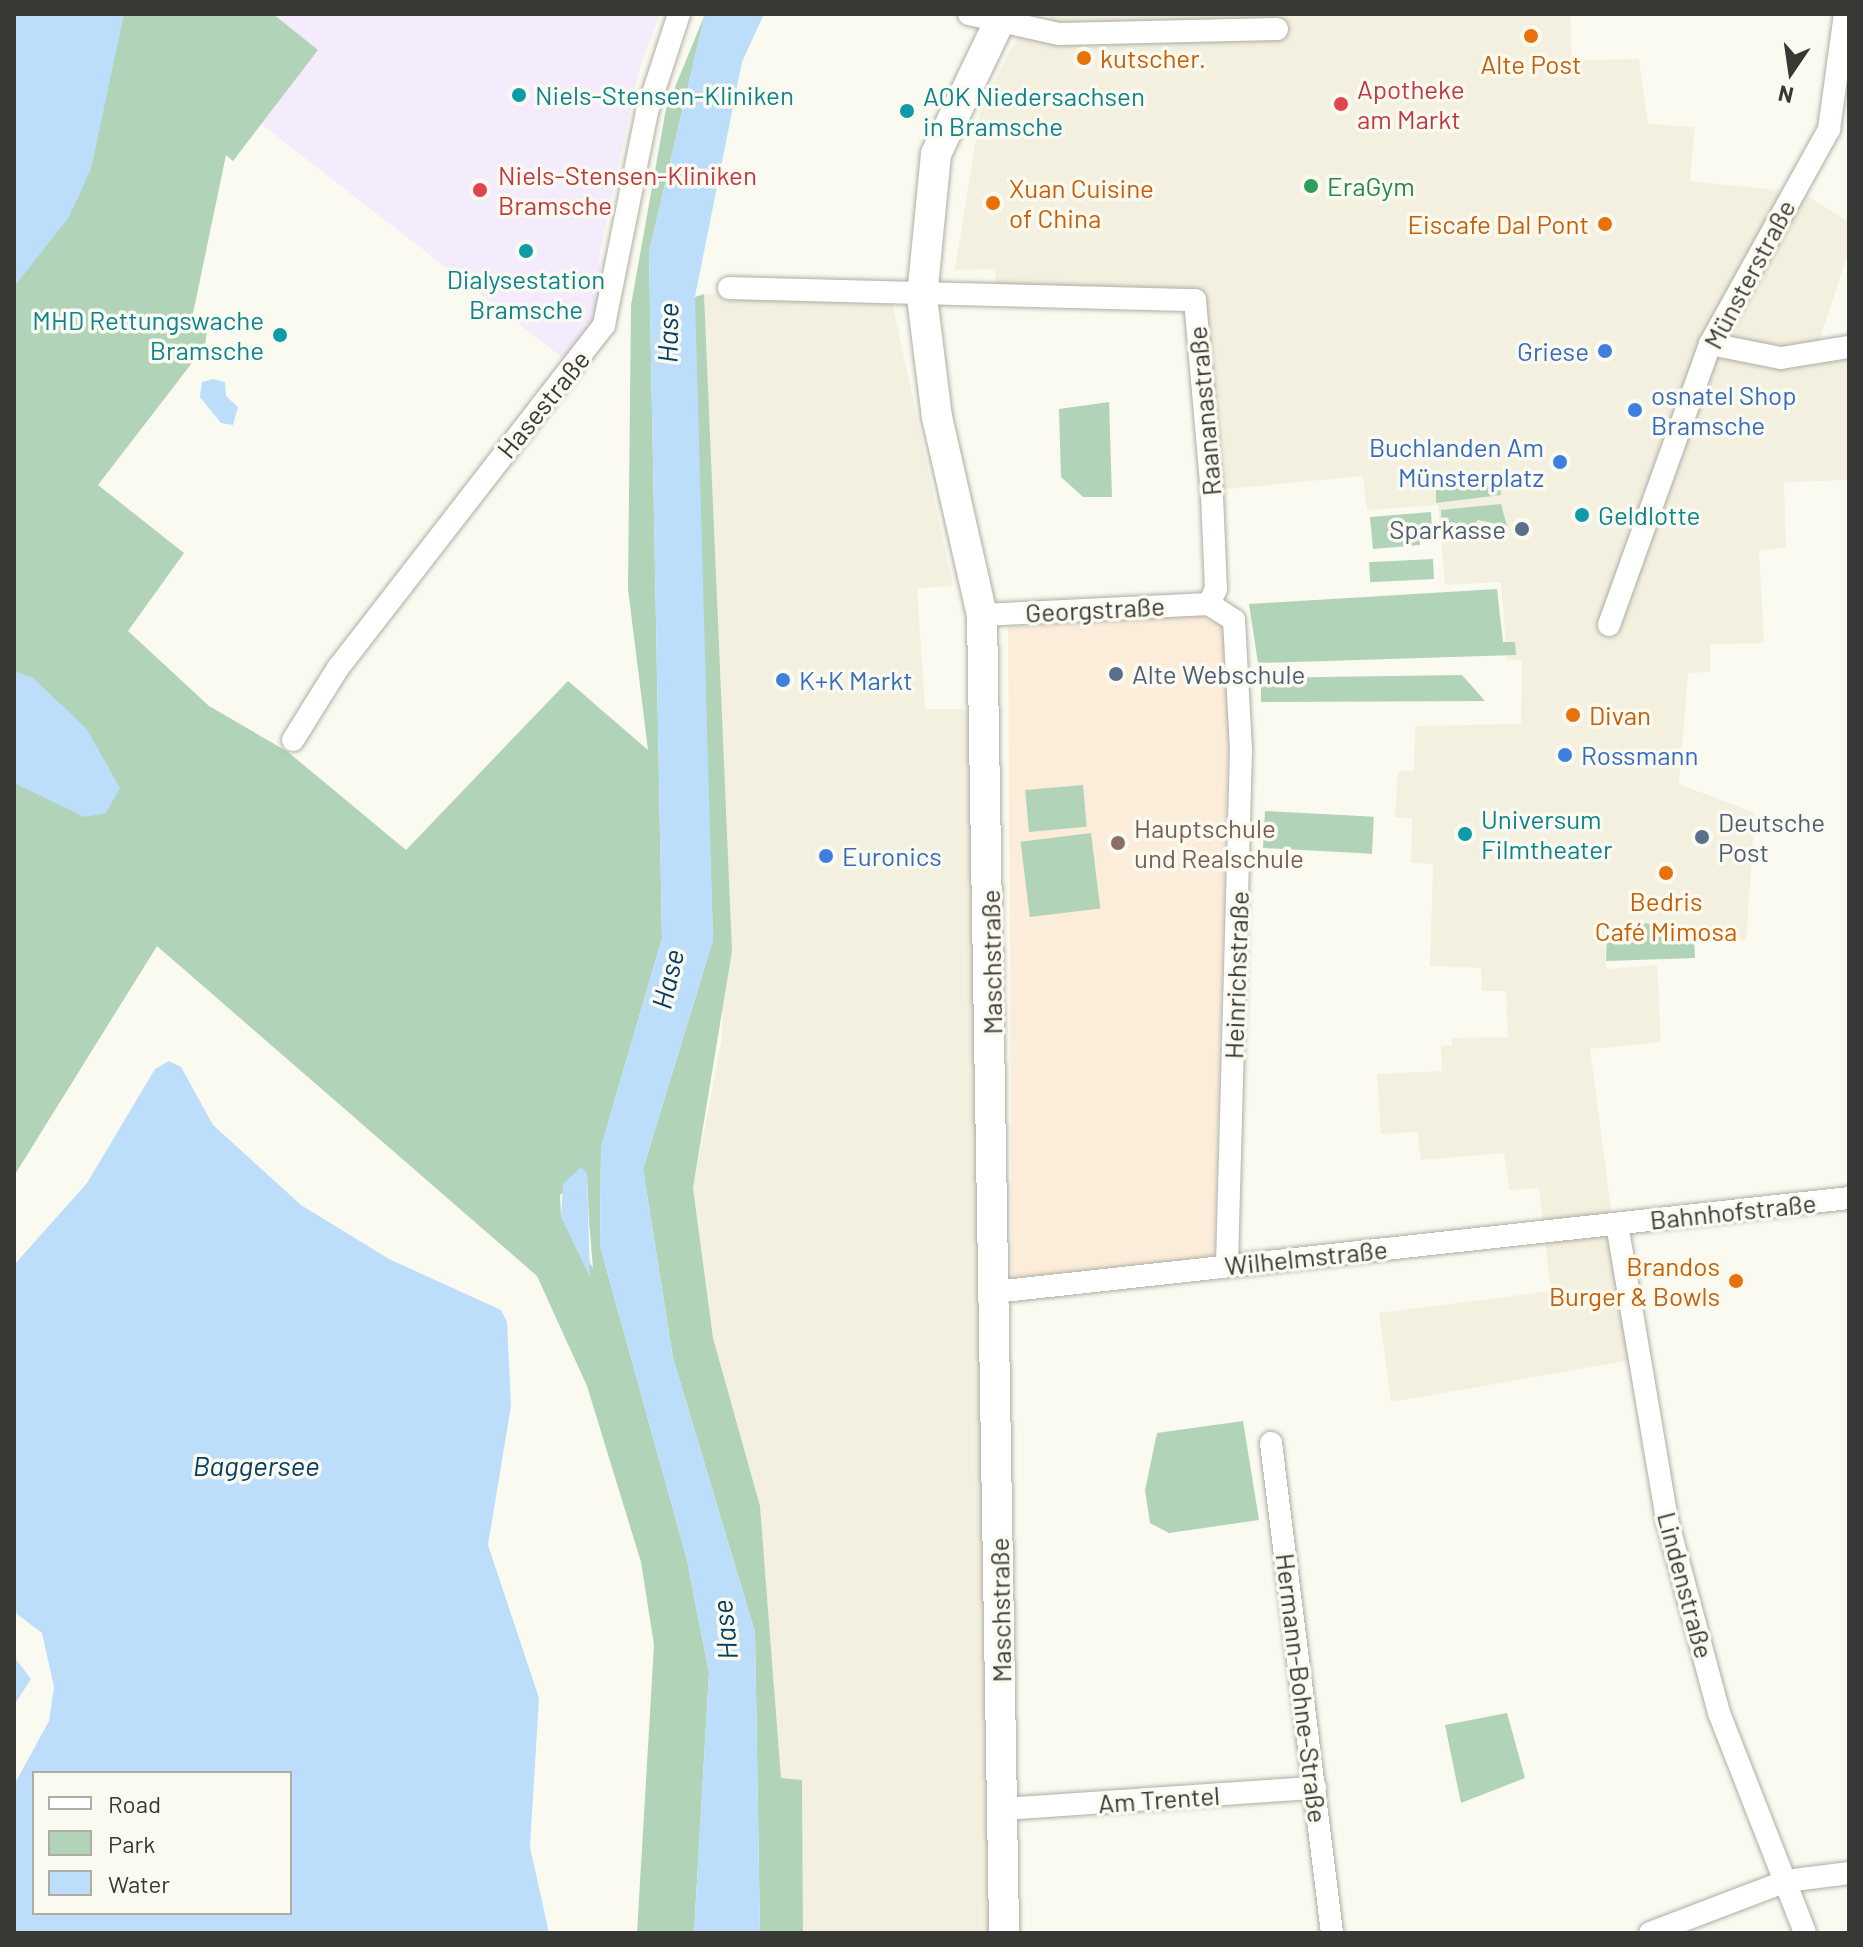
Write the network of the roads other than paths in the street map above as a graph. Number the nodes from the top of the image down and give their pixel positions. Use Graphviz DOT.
graph roads {
  1 [pos="679,14"];
  2 [pos="969,14"];
  3 [pos="1845,14"];
  4 [pos="1001,19"];
  5 [pos="1277,29"];
  6 [pos="729,288"];
  7 [pos="922,297"];
  8 [pos="1710,344"];
  9 [pos="1849,347"];
  10 [pos="1209,604"];
  11 [pos="982,615"];
  12 [pos="1609,625"];
  13 [pos="293,740"];
  14 [pos="1849,1198"];
  15 [pos="1617,1224"];
  16 [pos="1227,1264"];
  17 [pos="995,1292"];
  18 [pos="1271,1443"];
  19 [pos="1315,1788"];
  20 [pos="1003,1809"];
  21 [pos="1849,1873"];
  22 [pos="1786,1881"];
  23 [pos="1004,1933"];
  24 [pos="1332,1933"];
  25 [pos="1650,1933"];
  26 [pos="1805,1933"];
  1 -- 13 [label="street, Hasestraße"];
  2 -- 4 [label="street"];
  3 -- 8 [label="street, Münsterstraße"];
  4 -- 5 [label="street"];
  4 -- 7 [label="main road, Maschstraße"];
  6 -- 7 [label="street"];
  7 -- 10 [label="street, Raananastraße"];
  7 -- 11 [label="main road, Maschstraße"];
  8 -- 9 [label="street"];
  8 -- 12 [label="street, Münsterstraße"];
  10 -- 11 [label="street, Georgstraße"];
  10 -- 16 [label="street, Heinrichstraße"];
  11 -- 17 [label="main road, Maschstraße"];
  14 -- 15 [label="street, Bahnhofstraße"];
  15 -- 16 [label="street, Wilhelmstraße"];
  15 -- 22 [label="street, Lindenstraße"];
  16 -- 17 [label="street, Wilhelmstraße"];
  17 -- 20 [label="main road, Maschstraße"];
  18 -- 19 [label="street, Hermann-Bohne-Straße"];
  19 -- 20 [label="street, Am Trentel"];
  19 -- 24 [label="street, Hermann-Bohne-Straße"];
  20 -- 23 [label="main road, Maschstraße"];
  21 -- 22 [label="street"];
  22 -- 25 [label="street"];
  22 -- 26 [label="street, Lindenstraße"];
}
